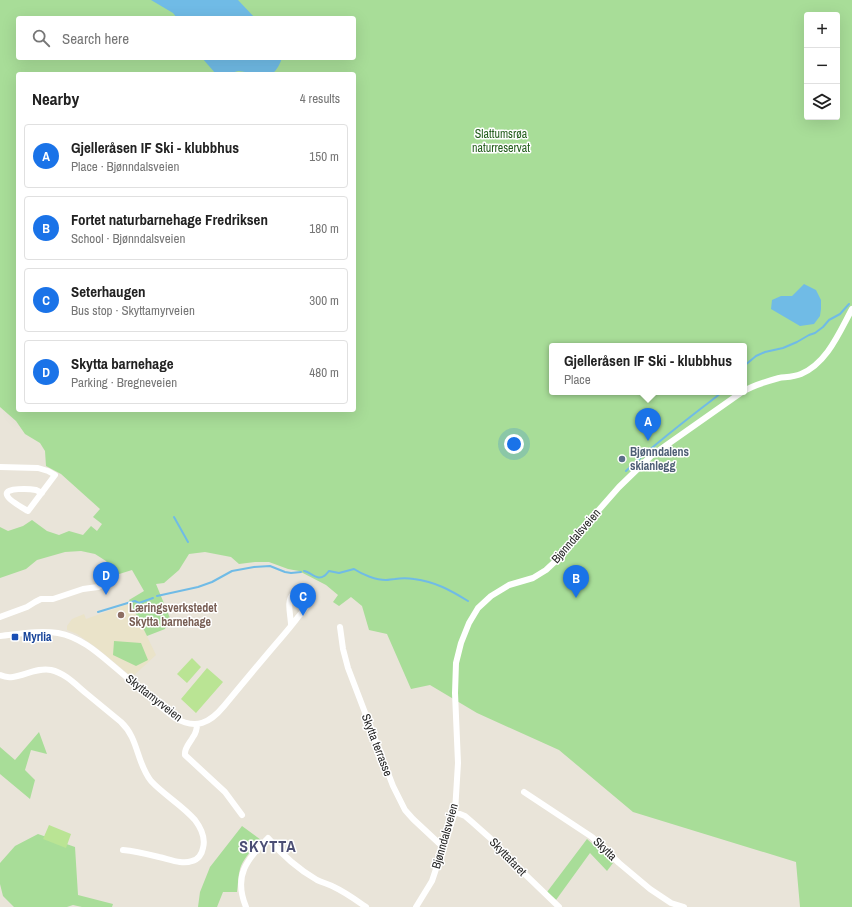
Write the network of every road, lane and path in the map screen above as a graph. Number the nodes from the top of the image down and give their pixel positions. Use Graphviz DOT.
graph roads {
  1 [pos="852,309"];
  2 [pos="747,389"];
  3 [pos="737,395"];
  4 [pos="0,467"];
  5 [pos="42,493"];
  6 [pos="106,583"];
  7 [pos="0,617"];
  8 [pos="291,625"];
  9 [pos="340,627"];
  10 [pos="0,636"];
  11 [pos="0,675"];
  12 [pos="197,724"];
  13 [pos="524,792"];
  14 [pos="455,812"];
  15 [pos="242,815"];
  16 [pos="444,848"];
  17 [pos="123,850"];
  18 [pos="246,907"];
  19 [pos="366,907"];
  20 [pos="416,907"];
  21 [pos="559,907"];
  22 [pos="684,907"];
  1 -- 2 [label="street, Bjønndalsveien"];
  3 -- 14 [label="street, Bjønndalsveien"];
  4 -- 5 [label="street"];
  5 -- 5 [label="street"];
  6 -- 7 [label="street"];
  8 -- 8 [label="street, Skyttamyrveien"];
  8 -- 12 [label="street, Skyttamyrveien"];
  9 -- 16 [label="street, Skytta terrasse"];
  10 -- 12 [label="street, Skyttamyrveien"];
  11 -- 17 [label="street"];
  12 -- 15 [label="street"];
  13 -- 22 [label="street, Skytta"];
  14 -- 16 [label="street, Bjønndalsveien"];
  14 -- 21 [label="street, Skyttafaret"];
  16 -- 20 [label="street, Bjønndalsveien"];
  18 -- 19 [label="street"];
}
